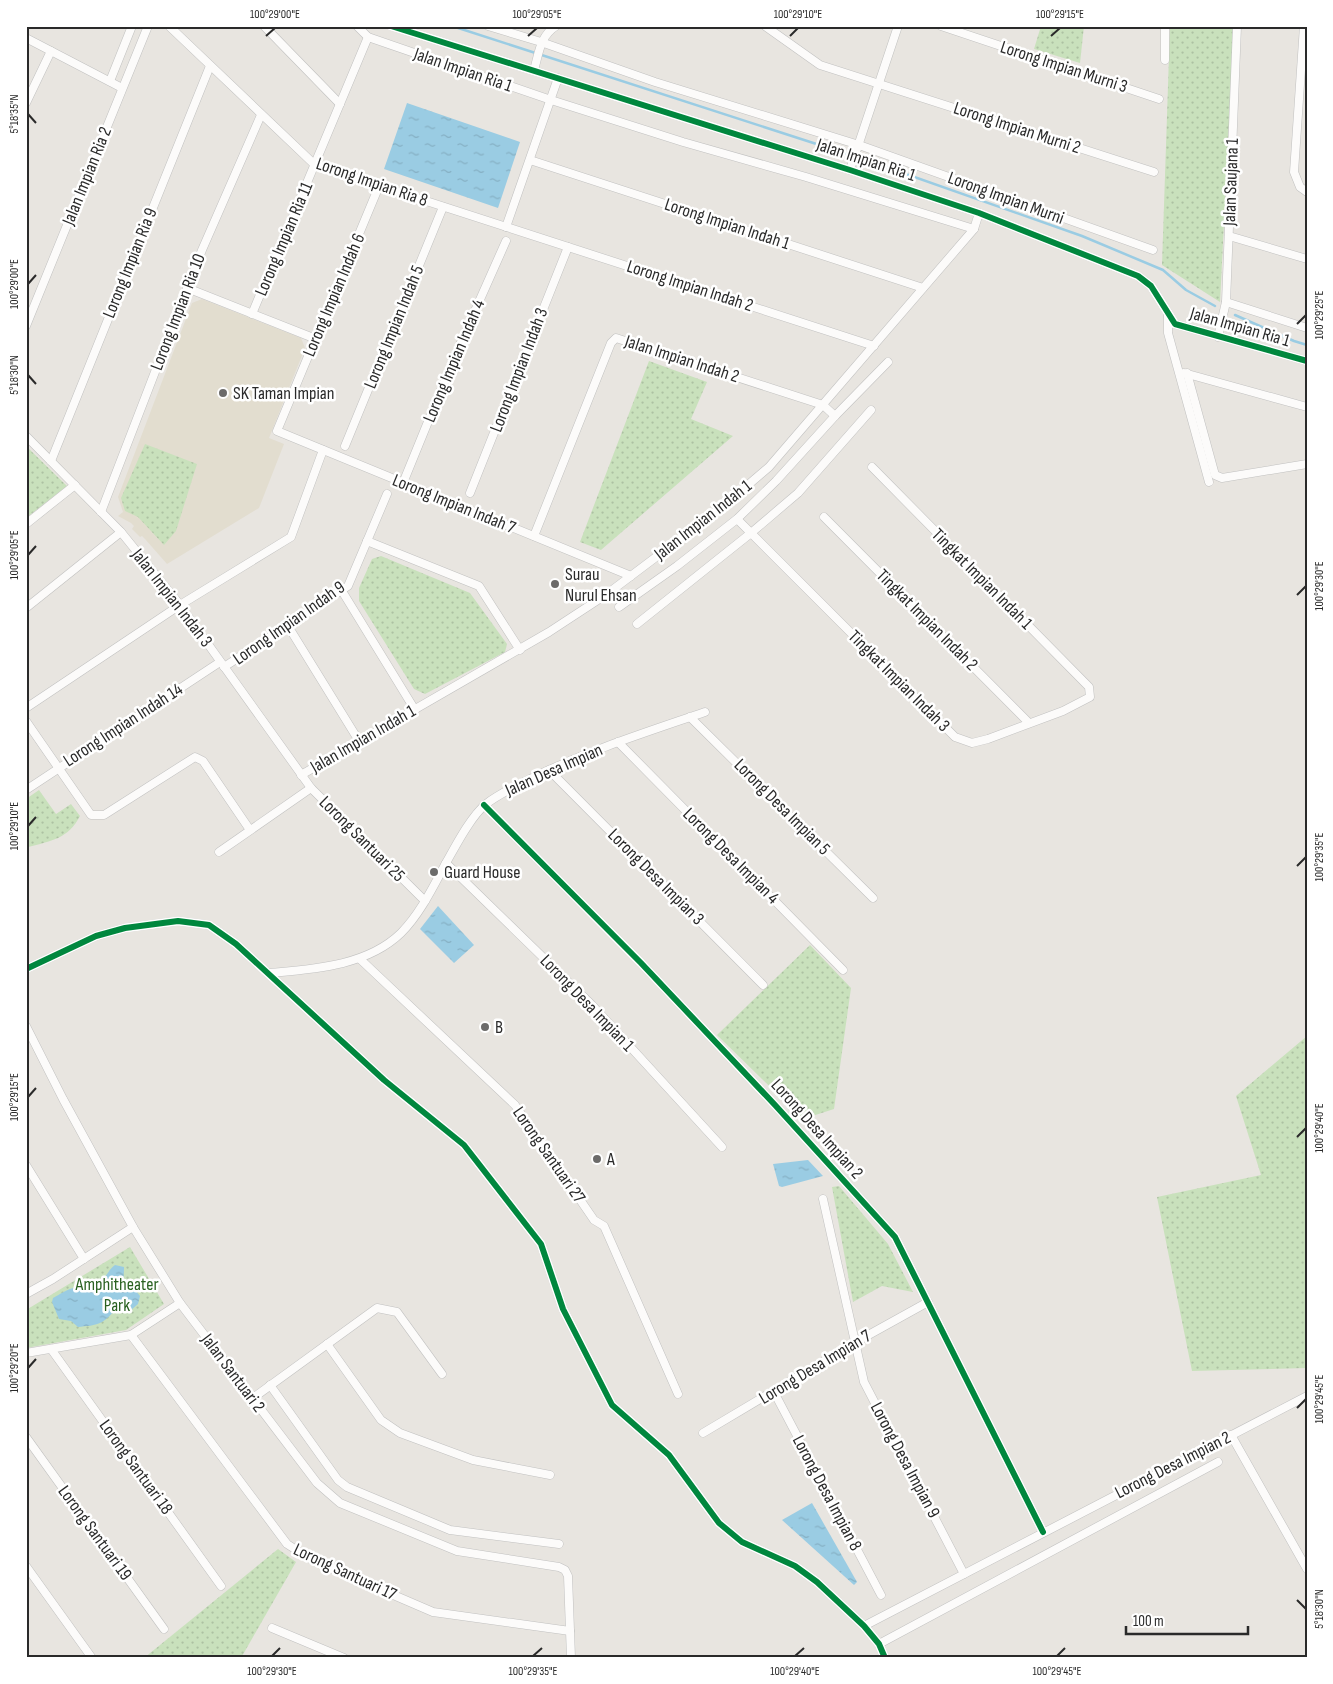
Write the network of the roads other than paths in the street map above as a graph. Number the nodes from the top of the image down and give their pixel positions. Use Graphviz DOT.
graph roads {
  1 [pos="132,26"];
  2 [pos="148,26"];
  3 [pos="169,26"];
  4 [pos="264,26"];
  5 [pos="357,26"];
  6 [pos="391,26"];
  7 [pos="488,26"];
  8 [pos="556,26"];
  9 [pos="765,26"];
  10 [pos="898,26"];
  11 [pos="941,26"];
  12 [pos="1165,26"];
  13 [pos="1237,26"];
  14 [pos="1304,26"];
  15 [pos="26,38"];
  16 [pos="368,38"];
  17 [pos="541,42"];
  18 [pos="1305,50"];
  19 [pos="51,51"];
  20 [pos="1165,60"];
  21 [pos="210,66"];
  22 [pos="534,70"];
  23 [pos="558,78"];
  24 [pos="110,81"];
  25 [pos="879,83"];
  26 [pos="122,88"];
  27 [pos="1160,99"];
  28 [pos="550,100"];
  29 [pos="26,103"];
  30 [pos="340,104"];
  31 [pos="261,115"];
  32 [pos="858,148"];
  33 [pos="530,160"];
  34 [pos="315,165"];
  35 [pos="850,170"];
  36 [pos="1154,172"];
  37 [pos="379,186"];
  38 [pos="1307,192"];
  39 [pos="443,207"];
  40 [pos="979,213"];
  41 [pos="506,227"];
  42 [pos="974,229"];
  43 [pos="1229,236"];
  44 [pos="506,240"];
  45 [pos="568,247"];
  46 [pos="1153,250"];
  47 [pos="1307,259"];
  48 [pos="187,288"];
  49 [pos="923,288"];
  50 [pos="1226,302"];
  51 [pos="1168,313"];
  52 [pos="252,314"];
  53 [pos="27,322"];
  54 [pos="1307,328"];
  55 [pos="1218,337"];
  56 [pos="316,339"];
  57 [pos="874,346"];
  58 [pos="888,362"];
  59 [pos="1307,362"];
  60 [pos="1183,373"];
  61 [pos="823,405"];
  62 [pos="1307,407"];
  63 [pos="871,410"];
  64 [pos="835,416"];
  65 [pos="277,431"];
  66 [pos="26,436"];
  67 [pos="346,446"];
  68 [pos="323,450"];
  69 [pos="51,461"];
  70 [pos="1307,464"];
  71 [pos="872,467"];
  72 [pos="1209,482"];
  73 [pos="403,483"];
  74 [pos="75,485"];
  75 [pos="387,494"];
  76 [pos="470,494"];
  77 [pos="101,512"];
  78 [pos="824,517"];
  79 [pos="737,519"];
  80 [pos="26,524"];
  81 [pos="121,532"];
  82 [pos="751,533"];
  83 [pos="534,536"];
  84 [pos="367,541"];
  85 [pos="631,576"];
  86 [pos="342,591"];
  87 [pos="180,605"];
  88 [pos="619,607"];
  89 [pos="26,608"];
  90 [pos="637,624"];
  91 [pos="288,626"];
  92 [pos="520,650"];
  93 [pos="222,664"];
  94 [pos="1090,692"];
  95 [pos="26,708"];
  96 [pos="415,710"];
  97 [pos="705,712"];
  98 [pos="690,717"];
  99 [pos="26,721"];
  100 [pos="1029,723"];
  101 [pos="359,742"];
  102 [pos="618,742"];
  103 [pos="58,768"];
  104 [pos="548,770"];
  105 [pos="301,775"];
  106 [pos="311,788"];
  107 [pos="26,790"];
  108 [pos="484,805"];
  109 [pos="250,830"];
  110 [pos="219,852"];
  111 [pos="446,863"];
  112 [pos="873,898"];
  113 [pos="425,901"];
  114 [pos="360,959"];
  115 [pos="26,969"];
  116 [pos="843,970"];
  117 [pos="270,973"];
  118 [pos="763,985"];
  119 [pos="26,1026"];
  120 [pos="722,1147"];
  121 [pos="26,1165"];
  122 [pos="823,1199"];
  123 [pos="133,1227"];
  124 [pos="84,1259"];
  125 [pos="26,1294"];
  126 [pos="928,1302"];
  127 [pos="180,1303"];
  128 [pos="131,1335"];
  129 [pos="854,1343"];
  130 [pos="327,1344"];
  131 [pos="51,1349"];
  132 [pos="26,1353"];
  133 [pos="442,1374"];
  134 [pos="270,1385"];
  135 [pos="774,1392"];
  136 [pos="678,1394"];
  137 [pos="253,1398"];
  138 [pos="1305,1399"];
  139 [pos="704,1433"];
  140 [pos="1231,1435"];
  141 [pos="26,1437"];
  142 [pos="1218,1462"];
  143 [pos="550,1475"];
  144 [pos="1043,1532"];
  145 [pos="559,1544"];
  146 [pos="26,1566"];
  147 [pos="1307,1569"];
  148 [pos="964,1574"];
  149 [pos="222,1586"];
  150 [pos="881,1595"];
  151 [pos="864,1626"];
  152 [pos="272,1628"];
  153 [pos="164,1629"];
  154 [pos="570,1631"];
  155 [pos="879,1644"];
  156 [pos="92,1658"];
  157 [pos="344,1658"];
  158 [pos="571,1658"];
  159 [pos="885,1658"];
  1 -- 24 [label="street"];
  2 -- 26 [label="street, Jalan Impian Ria 2"];
  3 -- 21 [label="street, Lorong Impian Ria 8"];
  4 -- 30 [label="street"];
  5 -- 16 [label="street, Jalan Impian Ria 1"];
  6 -- 22 [label="street, Jalan Impian Ria 1"];
  7 -- 17 [label="street, Lorong Impian Murni"];
  8 -- 17 [label="street"];
  9 -- 25 [label="street, Lorong Impian Murni 2"];
  10 -- 25 [label="street"];
  11 -- 27 [label="street, Lorong Impian Murni 3"];
  12 -- 20 [label="street"];
  13 -- 43 [label="street, Jalan Saujana 1"];
  14 -- 18 [label="street"];
  15 -- 19 [label="street"];
  16 -- 28 [label="street, Jalan Impian Ria 1"];
  16 -- 30 [label="street, Lorong Impian Ria 11"];
  17 -- 22 [label="street"];
  17 -- 32 [label="street, Lorong Impian Murni"];
  18 -- 38 [label="street"];
  19 -- 24 [label="street"];
  19 -- 29 [label="street"];
  21 -- 31 [label="street, Lorong Impian Ria 8"];
  21 -- 69 [label="street, Lorong Impian Ria 9"];
  22 -- 23 [label="street, Jalan Impian Ria 1"];
  23 -- 28 [label="street"];
  23 -- 35 [label="street, Jalan Impian Ria 1"];
  24 -- 26 [label="street"];
  25 -- 32 [label="street"];
  25 -- 36 [label="street, Lorong Impian Murni 2"];
  26 -- 53 [label="street, Jalan Impian Ria 2"];
  28 -- 33 [label="street"];
  28 -- 42 [label="street, Jalan Impian Ria 1"];
  30 -- 34 [label="street, Lorong Impian Ria 11"];
  31 -- 34 [label="street, Lorong Impian Ria 8"];
  31 -- 48 [label="street, Lorong Impian Ria 10"];
  32 -- 35 [label="street"];
  32 -- 46 [label="street, Lorong Impian Murni"];
  33 -- 41 [label="street"];
  33 -- 49 [label="street, Lorong Impian Indah 1"];
  34 -- 37 [label="street, Lorong Impian Ria 8"];
  34 -- 52 [label="street, Lorong Impian Ria 11"];
  35 -- 40 [label="street, Jalan Impian Ria 1"];
  37 -- 39 [label="street, Lorong Impian Ria 8"];
  37 -- 56 [label="street, Lorong Impian Indah 6"];
  39 -- 41 [label="street, Lorong Impian Ria 8"];
  39 -- 67 [label="street, Lorong Impian Indah 5"];
  40 -- 42 [label="street, Jalan Impian Indah 1"];
  40 -- 51 [label="street, Jalan Impian Ria 1"];
  41 -- 45 [label="street, Lorong Impian Indah 2"];
  42 -- 49 [label="street, Jalan Impian Indah 1"];
  43 -- 47 [label="street"];
  43 -- 50 [label="street, Jalan Saujana 1"];
  44 -- 73 [label="street, Lorong Impian Indah 4"];
  45 -- 57 [label="street, Lorong Impian Indah 2"];
  45 -- 76 [label="street, Lorong Impian Indah 3"];
  48 -- 52 [label="street"];
  48 -- 77 [label="street, Lorong Impian Ria 10"];
  49 -- 57 [label="street, Jalan Impian Indah 1"];
  50 -- 54 [label="street"];
  50 -- 55 [label="street, Jalan Saujana 1"];
  51 -- 55 [label="street, Jalan Impian Ria 1"];
  51 -- 60 [label="street"];
  52 -- 56 [label="street"];
  55 -- 59 [label="street, Jalan Impian Ria 1"];
  56 -- 65 [label="street, Lorong Impian Indah 6"];
  57 -- 61 [label="street, Jalan Impian Indah 1"];
  58 -- 64 [label="street, Jalan Impian Indah 1"];
  60 -- 62 [label="street"];
  60 -- 70 [label="street"];
  60 -- 72 [label="street"];
  61 -- 64 [label="street, Jalan Impian Indah 2"];
  61 -- 83 [label="street, Jalan Impian Indah 2"];
  61 -- 85 [label="street, Jalan Impian Indah 1"];
  63 -- 82 [label="street"];
  64 -- 79 [label="street, Jalan Impian Indah 1"];
  65 -- 68 [label="street, Lorong Impian Indah 7"];
  66 -- 69 [label="street, Jalan Impian Indah 3"];
  68 -- 73 [label="street, Lorong Impian Indah 7"];
  68 -- 87 [label="street"];
  69 -- 74 [label="street, Jalan Impian Indah 3"];
  71 -- 94 [label="street, Tingkat Impian Indah 1"];
  73 -- 83 [label="street, Lorong Impian Indah 7"];
  74 -- 77 [label="street, Jalan Impian Indah 3"];
  74 -- 80 [label="street"];
  75 -- 84 [label="street, Lorong Impian Indah 9"];
  77 -- 81 [label="street, Jalan Impian Indah 3"];
  78 -- 100 [label="street, Tingkat Impian Indah 2"];
  79 -- 82 [label="street, Tingkat Impian Indah 3"];
  79 -- 88 [label="street, Jalan Impian Indah 1"];
  81 -- 87 [label="street, Jalan Impian Indah 3"];
  81 -- 89 [label="street"];
  82 -- 90 [label="street"];
  82 -- 100 [label="street, Tingkat Impian Indah 3"];
  83 -- 85 [label="street, Lorong Impian Indah 7"];
  84 -- 86 [label="street, Lorong Impian Indah 9"];
  84 -- 92 [label="street"];
  85 -- 92 [label="street, Jalan Impian Indah 1"];
  86 -- 91 [label="street, Lorong Impian Indah 9"];
  86 -- 96 [label="street"];
  87 -- 93 [label="street, Jalan Impian Indah 3"];
  87 -- 95 [label="street"];
  91 -- 93 [label="street, Lorong Impian Indah 9"];
  91 -- 101 [label="street"];
  92 -- 96 [label="street, Jalan Impian Indah 1"];
  93 -- 103 [label="street, Lorong Impian Indah 14"];
  93 -- 105 [label="street, Jalan Impian Indah 3"];
  94 -- 100 [label="street, Tingkat Impian Indah 3"];
  96 -- 101 [label="street, Jalan Impian Indah 1"];
  97 -- 98 [label="street, Jalan Desa Impian"];
  98 -- 102 [label="street, Jalan Desa Impian"];
  98 -- 112 [label="street, Lorong Desa Impian 5"];
  99 -- 103 [label="street"];
  101 -- 105 [label="street, Jalan Impian Indah 1"];
  102 -- 104 [label="street, Jalan Desa Impian"];
  102 -- 116 [label="street, Lorong Desa Impian 4"];
  103 -- 107 [label="street, Lorong Impian Indah 14"];
  103 -- 109 [label="street"];
  104 -- 108 [label="street, Jalan Desa Impian"];
  104 -- 118 [label="street, Lorong Desa Impian 3"];
  105 -- 106 [label="street, Lorong Santuari 25"];
  106 -- 109 [label="street"];
  106 -- 113 [label="street, Lorong Santuari 25"];
  108 -- 111 [label="street, Jalan Desa Impian"];
  108 -- 126 [label="street, Lorong Desa Impian 2"];
  109 -- 110 [label="street"];
  111 -- 113 [label="street, Jalan Desa Impian"];
  111 -- 120 [label="street, Lorong Desa Impian 1"];
  113 -- 114 [label="street, Jalan Desa Impian"];
  114 -- 117 [label="street, Jalan Desa Impian"];
  114 -- 136 [label="street, Lorong Santuari 27"];
  115 -- 117 [label="street"];
  117 -- 151 [label="street"];
  119 -- 123 [label="street, Jalan Santuari 2"];
  121 -- 124 [label="street"];
  122 -- 129 [label="street, Lorong Desa Impian 9"];
  123 -- 124 [label="street"];
  123 -- 127 [label="street, Jalan Santuari 2"];
  124 -- 125 [label="street"];
  126 -- 129 [label="street, Lorong Desa Impian 7"];
  126 -- 144 [label="street, Lorong Desa Impian 2"];
  127 -- 128 [label="street"];
  127 -- 137 [label="street, Jalan Santuari 2"];
  128 -- 131 [label="street"];
  128 -- 154 [label="street, Lorong Santuari 17"];
  129 -- 135 [label="street, Lorong Desa Impian 7"];
  129 -- 148 [label="street, Lorong Desa Impian 9"];
  130 -- 133 [label="street"];
  130 -- 134 [label="street"];
  130 -- 143 [label="street"];
  131 -- 132 [label="street"];
  131 -- 149 [label="street, Lorong Santuari 18"];
  134 -- 137 [label="street"];
  134 -- 145 [label="street"];
  135 -- 139 [label="street, Lorong Desa Impian 7"];
  135 -- 150 [label="street, Lorong Desa Impian 8"];
  137 -- 154 [label="street, Jalan Santuari 2"];
  138 -- 140 [label="street, Lorong Desa Impian 2"];
  140 -- 144 [label="street, Lorong Desa Impian 2"];
  140 -- 147 [label="street"];
  141 -- 153 [label="street, Lorong Santuari 19"];
  142 -- 155 [label="street"];
  144 -- 148 [label="street, Lorong Desa Impian 2"];
  146 -- 156 [label="street"];
  148 -- 151 [label="street, Lorong Desa Impian 2"];
  151 -- 155 [label="street"];
  152 -- 157 [label="street"];
  154 -- 158 [label="street"];
  155 -- 159 [label="street"];
}
